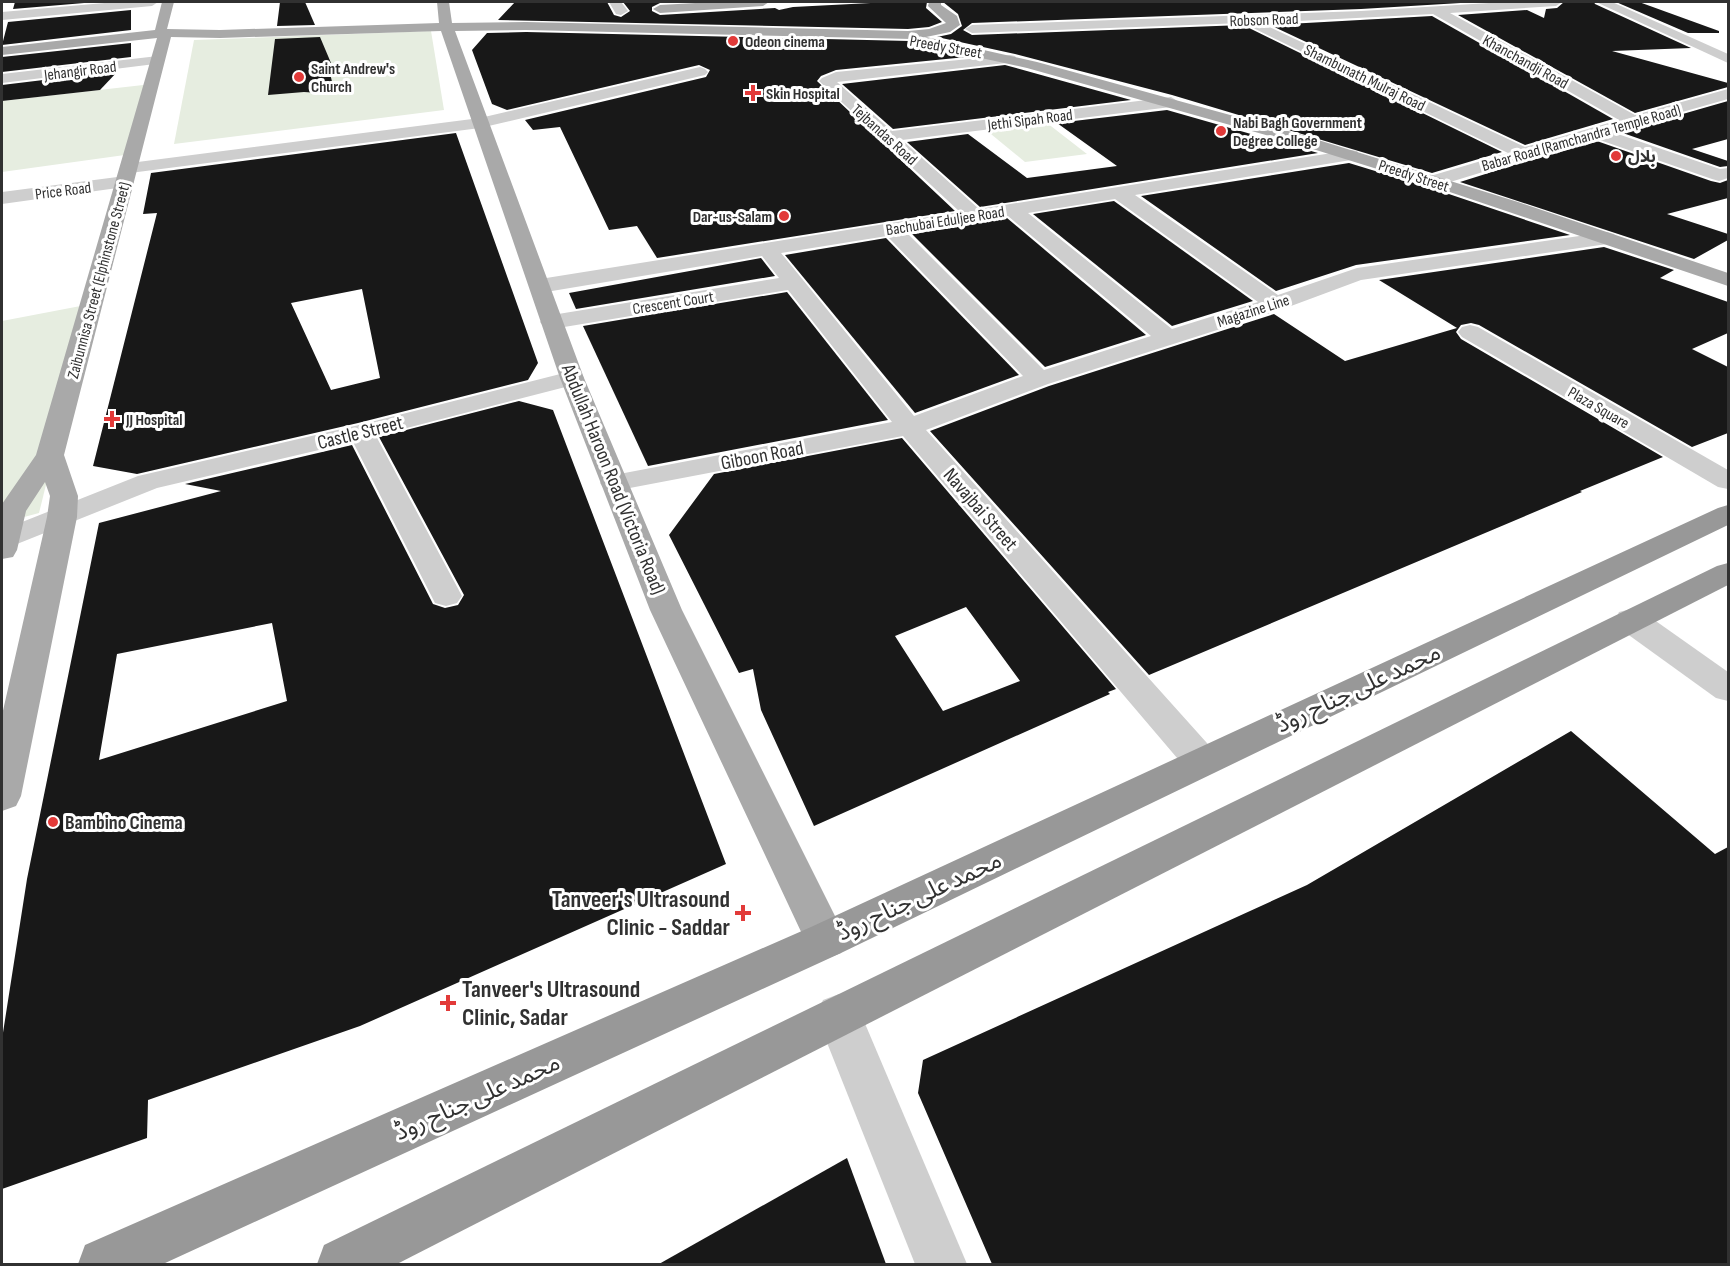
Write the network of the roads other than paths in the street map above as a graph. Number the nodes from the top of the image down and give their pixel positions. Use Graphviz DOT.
graph roads {
  1 [pos="16,2"];
  2 [pos="152,2"];
  3 [pos="168,2"];
  4 [pos="763,2"];
  5 [pos="1338,2"];
  6 [pos="1419,2"];
  7 [pos="1556,2"];
  8 [pos="1602,2"];
  9 [pos="931,3"];
  10 [pos="731,4"];
  11 [pos="75,5"];
  12 [pos="1216,6"];
  13 [pos="622,7"];
  14 [pos="650,9"];
  15 [pos="1436,11"];
  16 [pos="602,12"];
  17 [pos="584,13"];
  18 [pos="1088,13"];
  19 [pos="1361,15"];
  20 [pos="4,16"];
  21 [pos="952,19"];
  22 [pos="1244,20"];
  23 [pos="448,24"];
  24 [pos="1107,25"];
  25 [pos="526,26"];
  26 [pos="972,29"];
  27 [pos="163,30"];
  28 [pos="727,30"];
  29 [pos="850,35"];
  30 [pos="2,45"];
  31 [pos="2,51"];
  32 [pos="1010,59"];
  33 [pos="1728,59"];
  34 [pos="158,60"];
  35 [pos="1046,69"];
  36 [pos="700,72"];
  37 [pos="2,79"];
  38 [pos="1728,94"];
  39 [pos="1171,102"];
  40 [pos="478,118"];
  41 [pos="1633,121"];
  42 [pos="1594,132"];
  43 [pos="889,137"];
  44 [pos="1523,153"];
  45 [pos="1351,155"];
  46 [pos="129,168"];
  47 [pos="1728,173"];
  48 [pos="1434,181"];
  49 [pos="1118,192"];
  50 [pos="2,198"];
  51 [pos="1012,210"];
  52 [pos="975,216"];
  53 [pos="892,229"];
  54 [pos="1607,238"];
  55 [pos="767,249"];
  56 [pos="1728,280"];
  57 [pos="794,282"];
  58 [pos="540,286"];
  59 [pos="1275,304"];
  60 [pos="552,322"];
  61 [pos="1470,333"];
  62 [pos="1168,338"];
  63 [pos="572,378"];
  64 [pos="1040,379"];
  65 [pos="909,427"];
  66 [pos="361,432"];
  67 [pos="50,455"];
  68 [pos="1728,481"];
  69 [pos="614,483"];
  70 [pos="63,506"];
  71 [pos="1728,514"];
  72 [pos="4,531"];
  73 [pos="1728,573"];
  74 [pos="446,596"];
  75 [pos="1631,620"];
  76 [pos="1728,689"];
  77 [pos="1202,762"];
  78 [pos="2,796"];
  79 [pos="826,940"];
  80 [pos="839,1015"];
  81 [pos="104,1264"];
  82 [pos="343,1264"];
  83 [pos="941,1264"];
  1 -- 20 [label="street"];
  2 -- 11 [label="street"];
  3 -- 27 [label="main road, Zaibunnisa Street (Elphinstone Street)"];
  4 -- 10 [label="main road"];
  5 -- 19 [label="street"];
  6 -- 15 [label="street, Khanchandji Road"];
  7 -- 15 [label="street, Robson Road"];
  8 -- 33 [label="street"];
  9 -- 21 [label="main road"];
  10 -- 14 [label="main road"];
  10 -- 28 [label="main road"];
  11 -- 20 [label="street"];
  12 -- 22 [label="street, Shambunath Mulraj Road"];
  13 -- 16 [label="main road"];
  15 -- 19 [label="street, Robson Road"];
  15 -- 41 [label="street, Khanchandji Road"];
  17 -- 23 [label="main road"];
  18 -- 24 [label="street"];
  19 -- 22 [label="street, Robson Road"];
  21 -- 26 [label="main road"];
  21 -- 29 [label="main road"];
  22 -- 24 [label="street, Robson Road"];
  22 -- 44 [label="street, Shambunath Mulraj Road"];
  23 -- 25 [label="main road"];
  23 -- 25 [label="main road"];
  23 -- 27 [label="main road"];
  23 -- 40 [label="main road, Abdullah Haroon Road (Victoria Road)"];
  24 -- 26 [label="street, Robson Road"];
  25 -- 28 [label="main road"];
  26 -- 35 [label="main road"];
  27 -- 30 [label="main road"];
  27 -- 31 [label="main road"];
  27 -- 34 [label="main road, Zaibunnisa Street (Elphinstone Street)"];
  28 -- 29 [label="main road"];
  29 -- 32 [label="main road, Preedy Street"];
  32 -- 35 [label="main road, Preedy Street"];
  32 -- 43 [label="street, Tejbandas Road"];
  34 -- 37 [label="street, Jehangir Road"];
  34 -- 46 [label="main road, Zaibunnisa Street (Elphinstone Street)"];
  35 -- 39 [label="main road, Preedy Street"];
  36 -- 40 [label="street, Price Road"];
  38 -- 41 [label="street, Babar Road (Ramchandra Temple Road)"];
  39 -- 43 [label="street, Jethi Sipah Road"];
  39 -- 45 [label="main road, Preedy Street"];
  40 -- 46 [label="street, Price Road"];
  40 -- 58 [label="main road, Abdullah Haroon Road (Victoria Road)"];
  41 -- 42 [label="street, Babar Road (Ramchandra Temple Road)"];
  42 -- 44 [label="street, Babar Road (Ramchandra Temple Road)"];
  42 -- 47 [label="street"];
  43 -- 52 [label="street, Tejbandas Road"];
  44 -- 48 [label="street, Babar Road (Ramchandra Temple Road)"];
  45 -- 48 [label="main road, Preedy Street"];
  45 -- 49 [label="street, Bachubai Eduljee Road"];
  46 -- 50 [label="street, Price Road"];
  46 -- 67 [label="main road, Zaibunnisa Street (Elphinstone Street)"];
  48 -- 54 [label="main road, Preedy Street"];
  49 -- 51 [label="street, Bachubai Eduljee Road"];
  49 -- 59 [label="street"];
  51 -- 52 [label="street, Bachubai Eduljee Road"];
  51 -- 62 [label="street"];
  52 -- 53 [label="street, Bachubai Eduljee Road"];
  53 -- 55 [label="street, Bachubai Eduljee Road"];
  53 -- 64 [label="street"];
  54 -- 56 [label="main road, Preedy Street"];
  54 -- 59 [label="street, Magazine Line"];
  55 -- 57 [label="street, Navajbai Street"];
  55 -- 58 [label="street, Bachubai Eduljee Road"];
  57 -- 60 [label="street, Crescent Court"];
  57 -- 65 [label="street, Navajbai Street"];
  58 -- 60 [label="main road, Abdullah Haroon Road (Victoria Road)"];
  59 -- 62 [label="street, Magazine Line"];
  60 -- 63 [label="main road, Abdullah Haroon Road (Victoria Road)"];
  61 -- 68 [label="street, Plaza Square"];
  62 -- 64 [label="street, Magazine Line"];
  63 -- 66 [label="street, Castle Street"];
  63 -- 69 [label="main road, Abdullah Haroon Road (Victoria Road)"];
  64 -- 65 [label="street, Magazine Line"];
  65 -- 69 [label="street, Giboon Road"];
  65 -- 77 [label="street, Navajbai Street"];
  66 -- 70 [label="street, Castle Street"];
  66 -- 74 [label="street"];
  67 -- 70 [label="main road"];
  67 -- 72 [label="main road, Zaibunnisa Street (Elphinstone Street)"];
  69 -- 79 [label="main road, Abdullah Haroon Road (Victoria Road)"];
  70 -- 72 [label="street, Castle Street"];
  70 -- 78 [label="main road"];
  71 -- 77 [label="highway, محمد علی جناح روڈ"];
  73 -- 75 [label="highway"];
  75 -- 76 [label="street"];
  75 -- 80 [label="highway"];
  77 -- 79 [label="highway, محمد علی جناح روڈ"];
  79 -- 81 [label="highway, محمد علی جناح روڈ"];
  80 -- 82 [label="highway"];
  80 -- 83 [label="street"];
}
